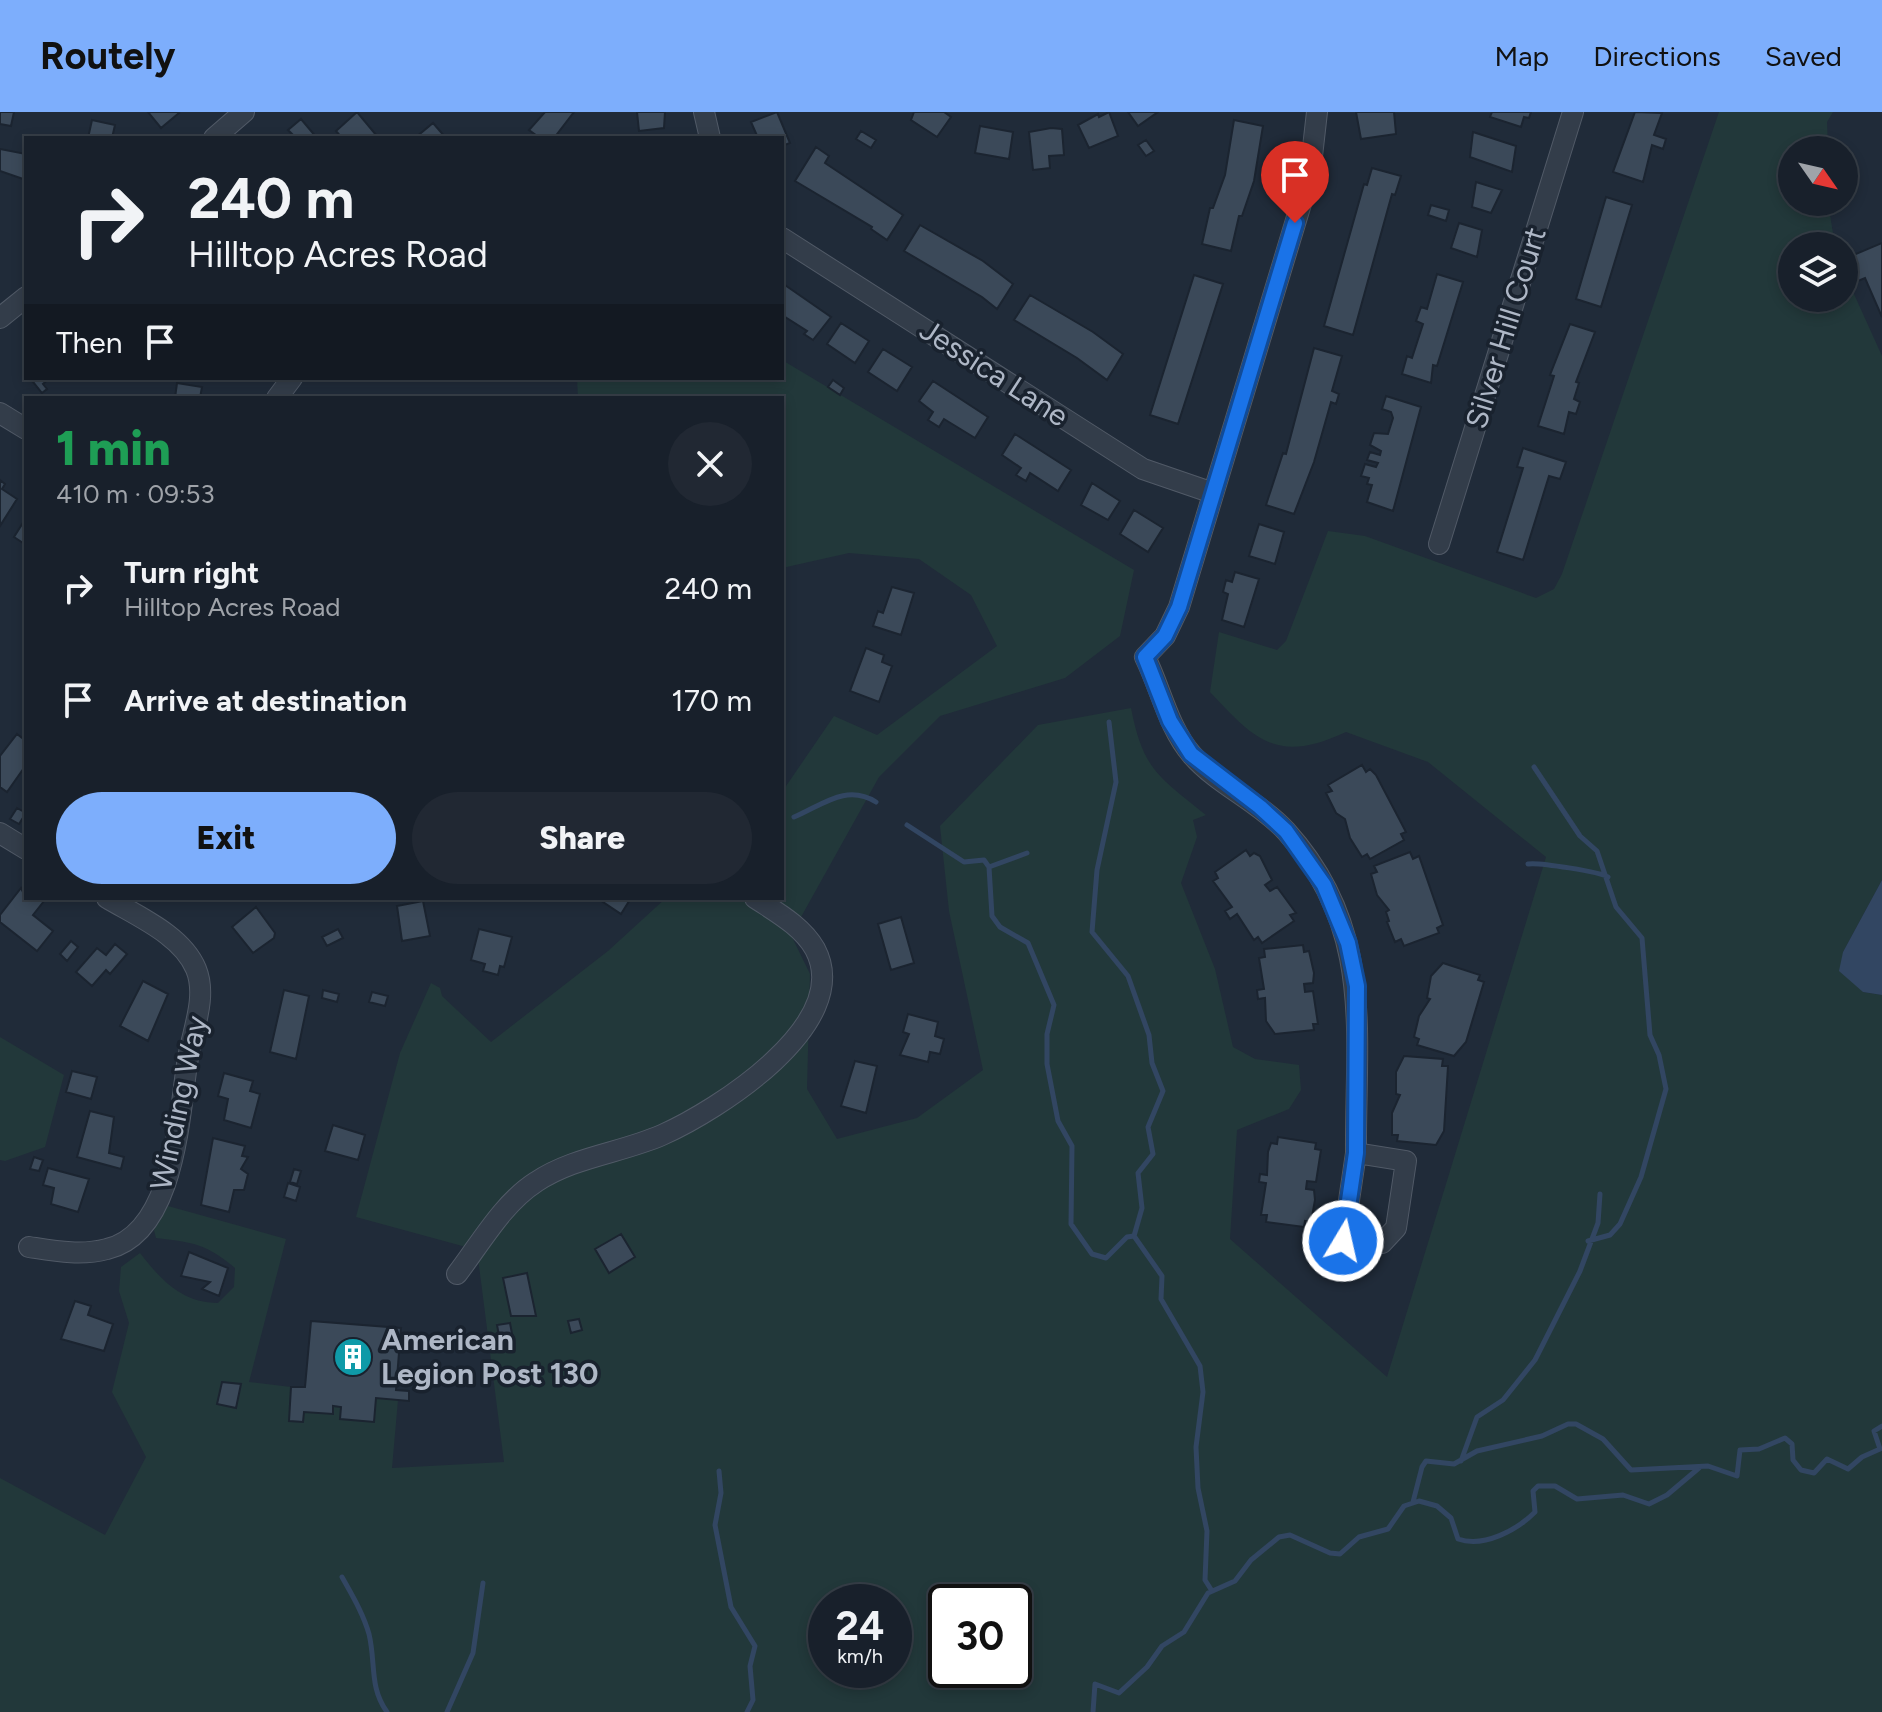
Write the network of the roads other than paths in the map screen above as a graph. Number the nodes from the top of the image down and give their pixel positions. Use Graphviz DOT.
graph roads {
  1 [pos="244,112"];
  2 [pos="704,112"];
  3 [pos="1317,112"];
  4 [pos="1573,112"];
  5 [pos="216,136"];
  6 [pos="710,136"];
  7 [pos="784,239"];
  8 [pos="24,299"];
  9 [pos="0,318"];
  10 [pos="0,413"];
  11 [pos="24,428"];
  12 [pos="1213,493"];
  13 [pos="1439,544"];
  14 [pos="0,833"];
  15 [pos="24,848"];
  16 [pos="110,900"];
  17 [pos="758,900"];
  18 [pos="1356,1153"];
  19 [pos="29,1247"];
  20 [pos="457,1274"];
  1 -- 5 [label="street"];
  2 -- 6 [label="street"];
  3 -- 12 [label="street"];
  4 -- 13 [label="street, Silver Hill Court"];
  7 -- 12 [label="street, Jessica Lane"];
  8 -- 9 [label="street"];
  10 -- 11 [label="street"];
  12 -- 18 [label="street"];
  14 -- 15 [label="street"];
  16 -- 19 [label="street, Winding Way"];
  17 -- 20 [label="street"];
  18 -- 18 [label="street"];
}
